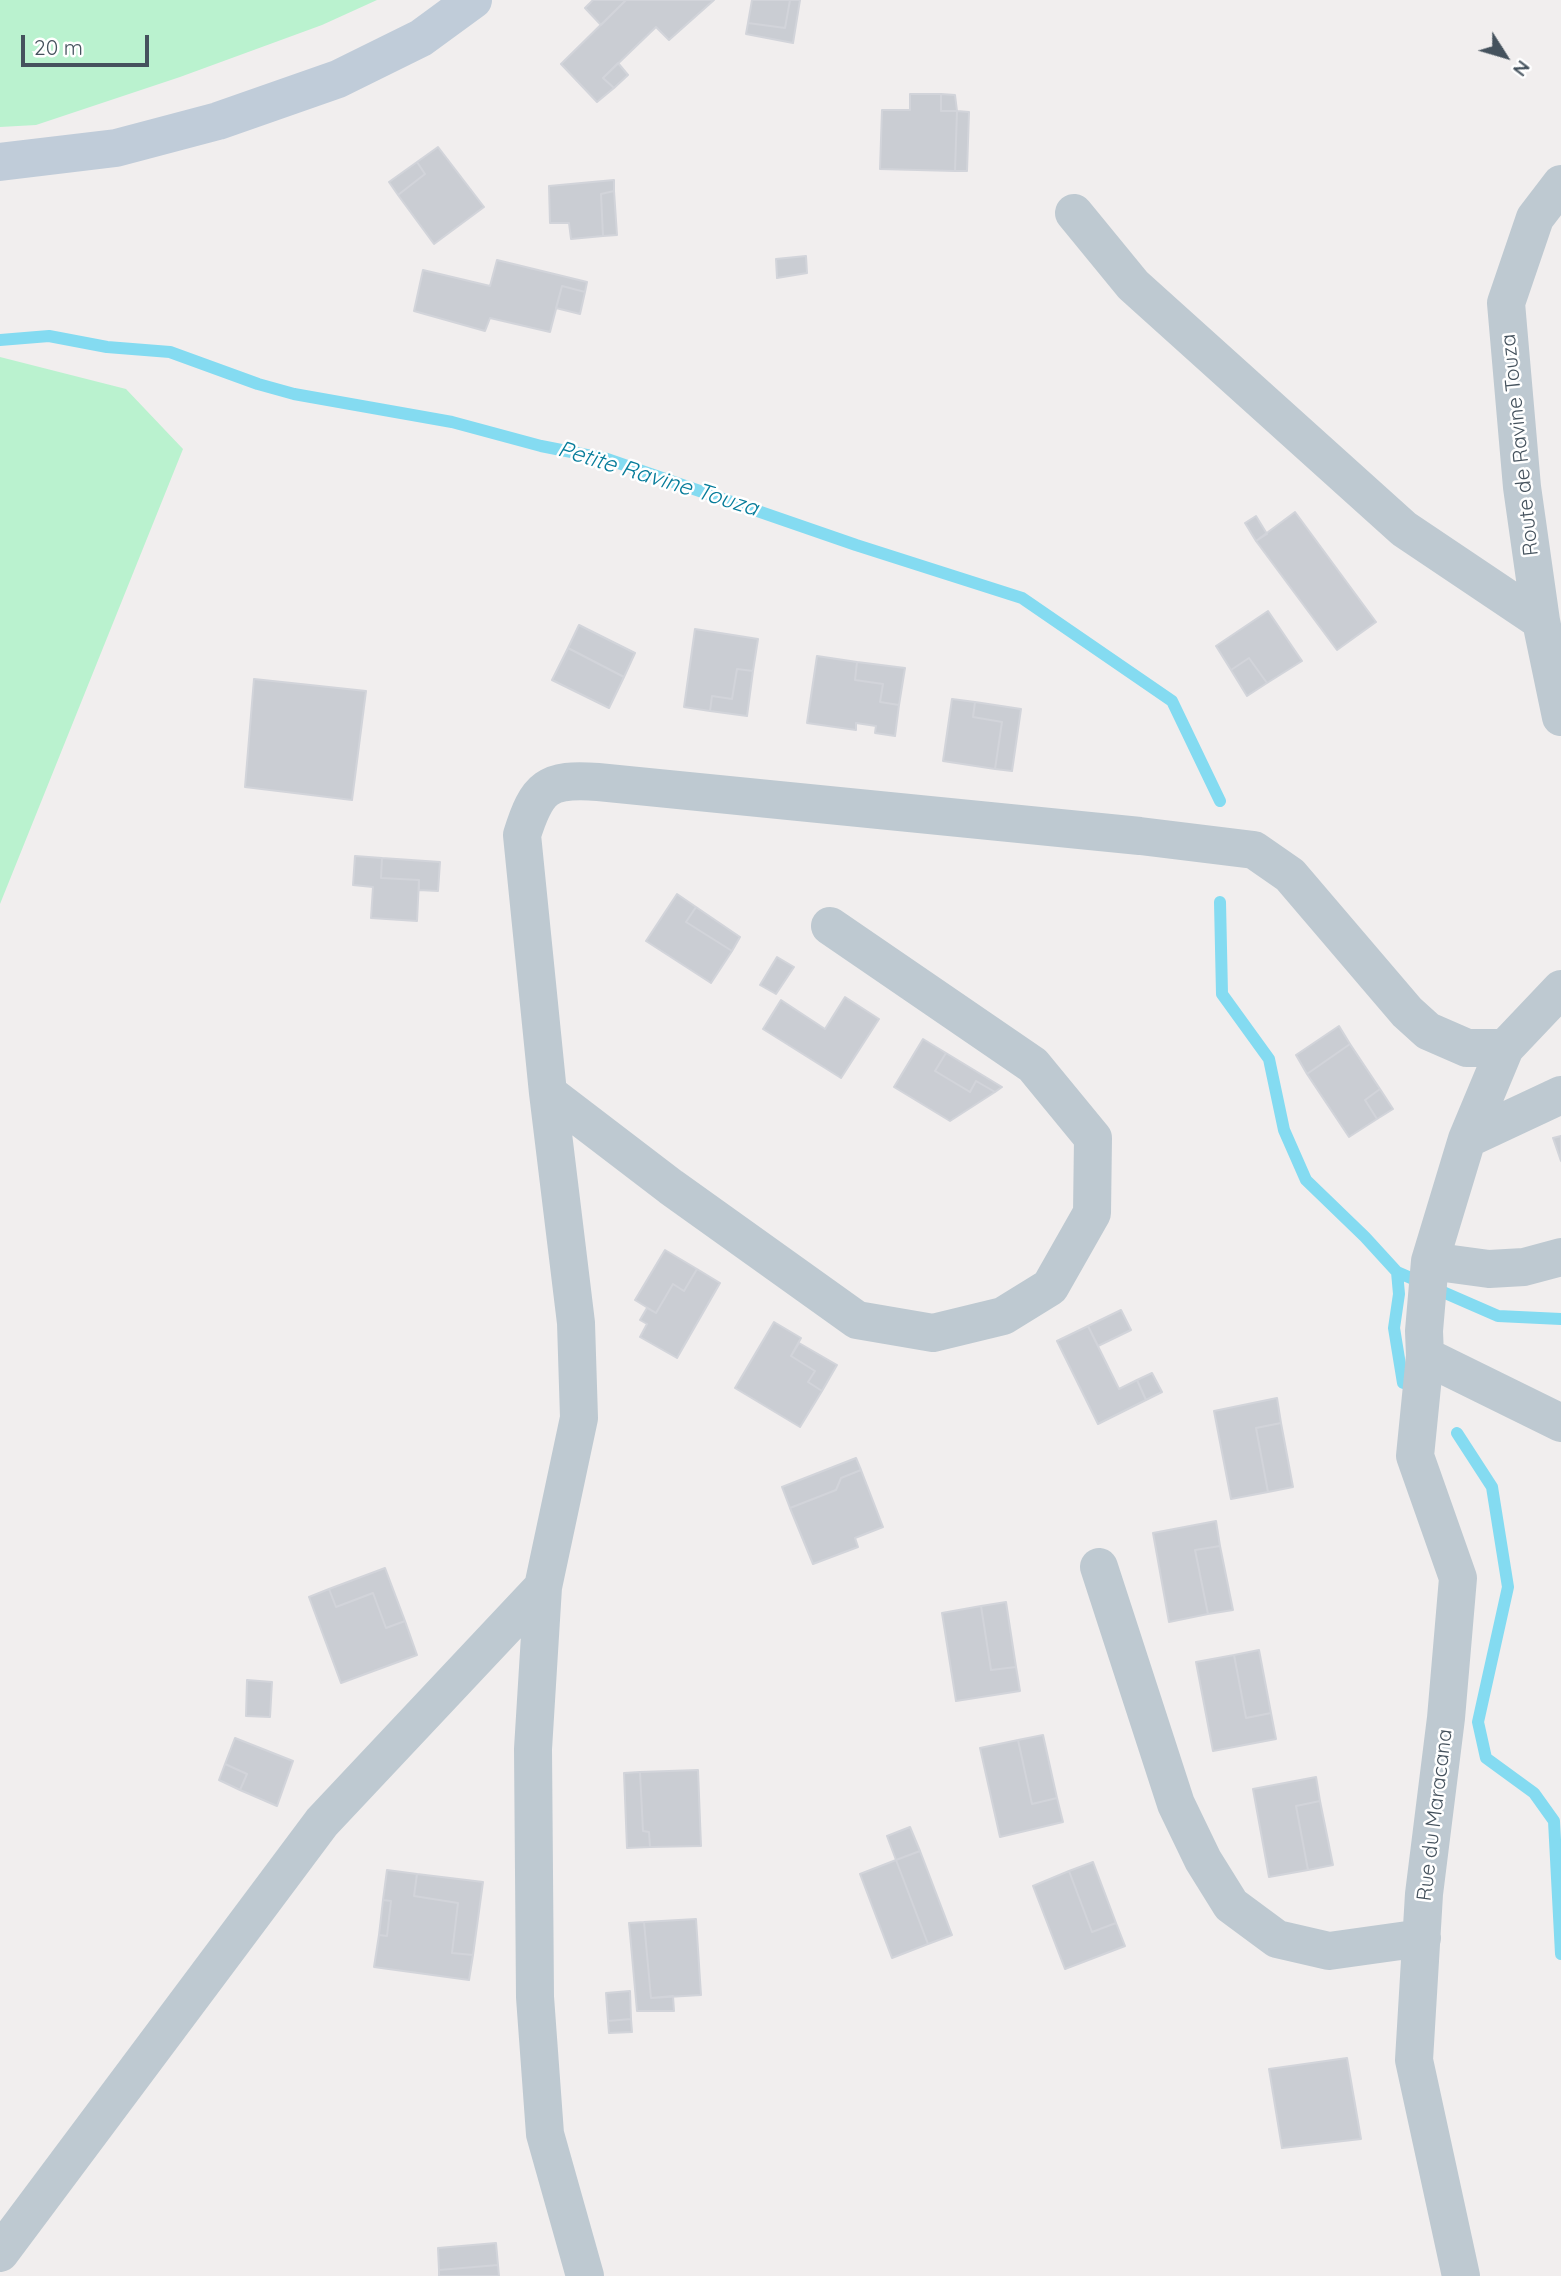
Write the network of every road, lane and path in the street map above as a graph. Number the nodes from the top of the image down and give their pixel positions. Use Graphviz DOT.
graph roads {
  1 [pos="473,0"];
  2 [pos="0,162"];
  3 [pos="1561,184"];
  4 [pos="1074,213"];
  5 [pos="1541,621"];
  6 [pos="1561,717"];
  7 [pos="830,926"];
  8 [pos="1561,989"];
  9 [pos="1505,1048"];
  10 [pos="548,1093"];
  11 [pos="1561,1095"];
  12 [pos="1467,1139"];
  13 [pos="1561,1258"];
  14 [pos="1430,1266"];
  15 [pos="1425,1343"];
  16 [pos="1561,1423"];
  17 [pos="1099,1567"];
  18 [pos="543,1587"];
  19 [pos="1422,1938"];
  20 [pos="0,2253"];
  21 [pos="585,2276"];
  22 [pos="1461,2276"];
  1 -- 2 [label="main road"];
  3 -- 5 [label="street, Route de Ravine Touza"];
  4 -- 5 [label="street"];
  5 -- 6 [label="street, Route de Ravine Touza"];
  7 -- 10 [label="street"];
  8 -- 9 [label="street"];
  9 -- 10 [label="street"];
  9 -- 12 [label="street, Rue du Maracana"];
  10 -- 18 [label="street"];
  11 -- 12 [label="street"];
  12 -- 14 [label="street, Rue du Maracana"];
  13 -- 14 [label="street"];
  14 -- 15 [label="street, Rue du Maracana"];
  15 -- 16 [label="street"];
  15 -- 19 [label="street, Rue du Maracana"];
  17 -- 19 [label="street"];
  18 -- 20 [label="street"];
  18 -- 21 [label="street"];
  19 -- 22 [label="street, Rue du Maracana"];
}
